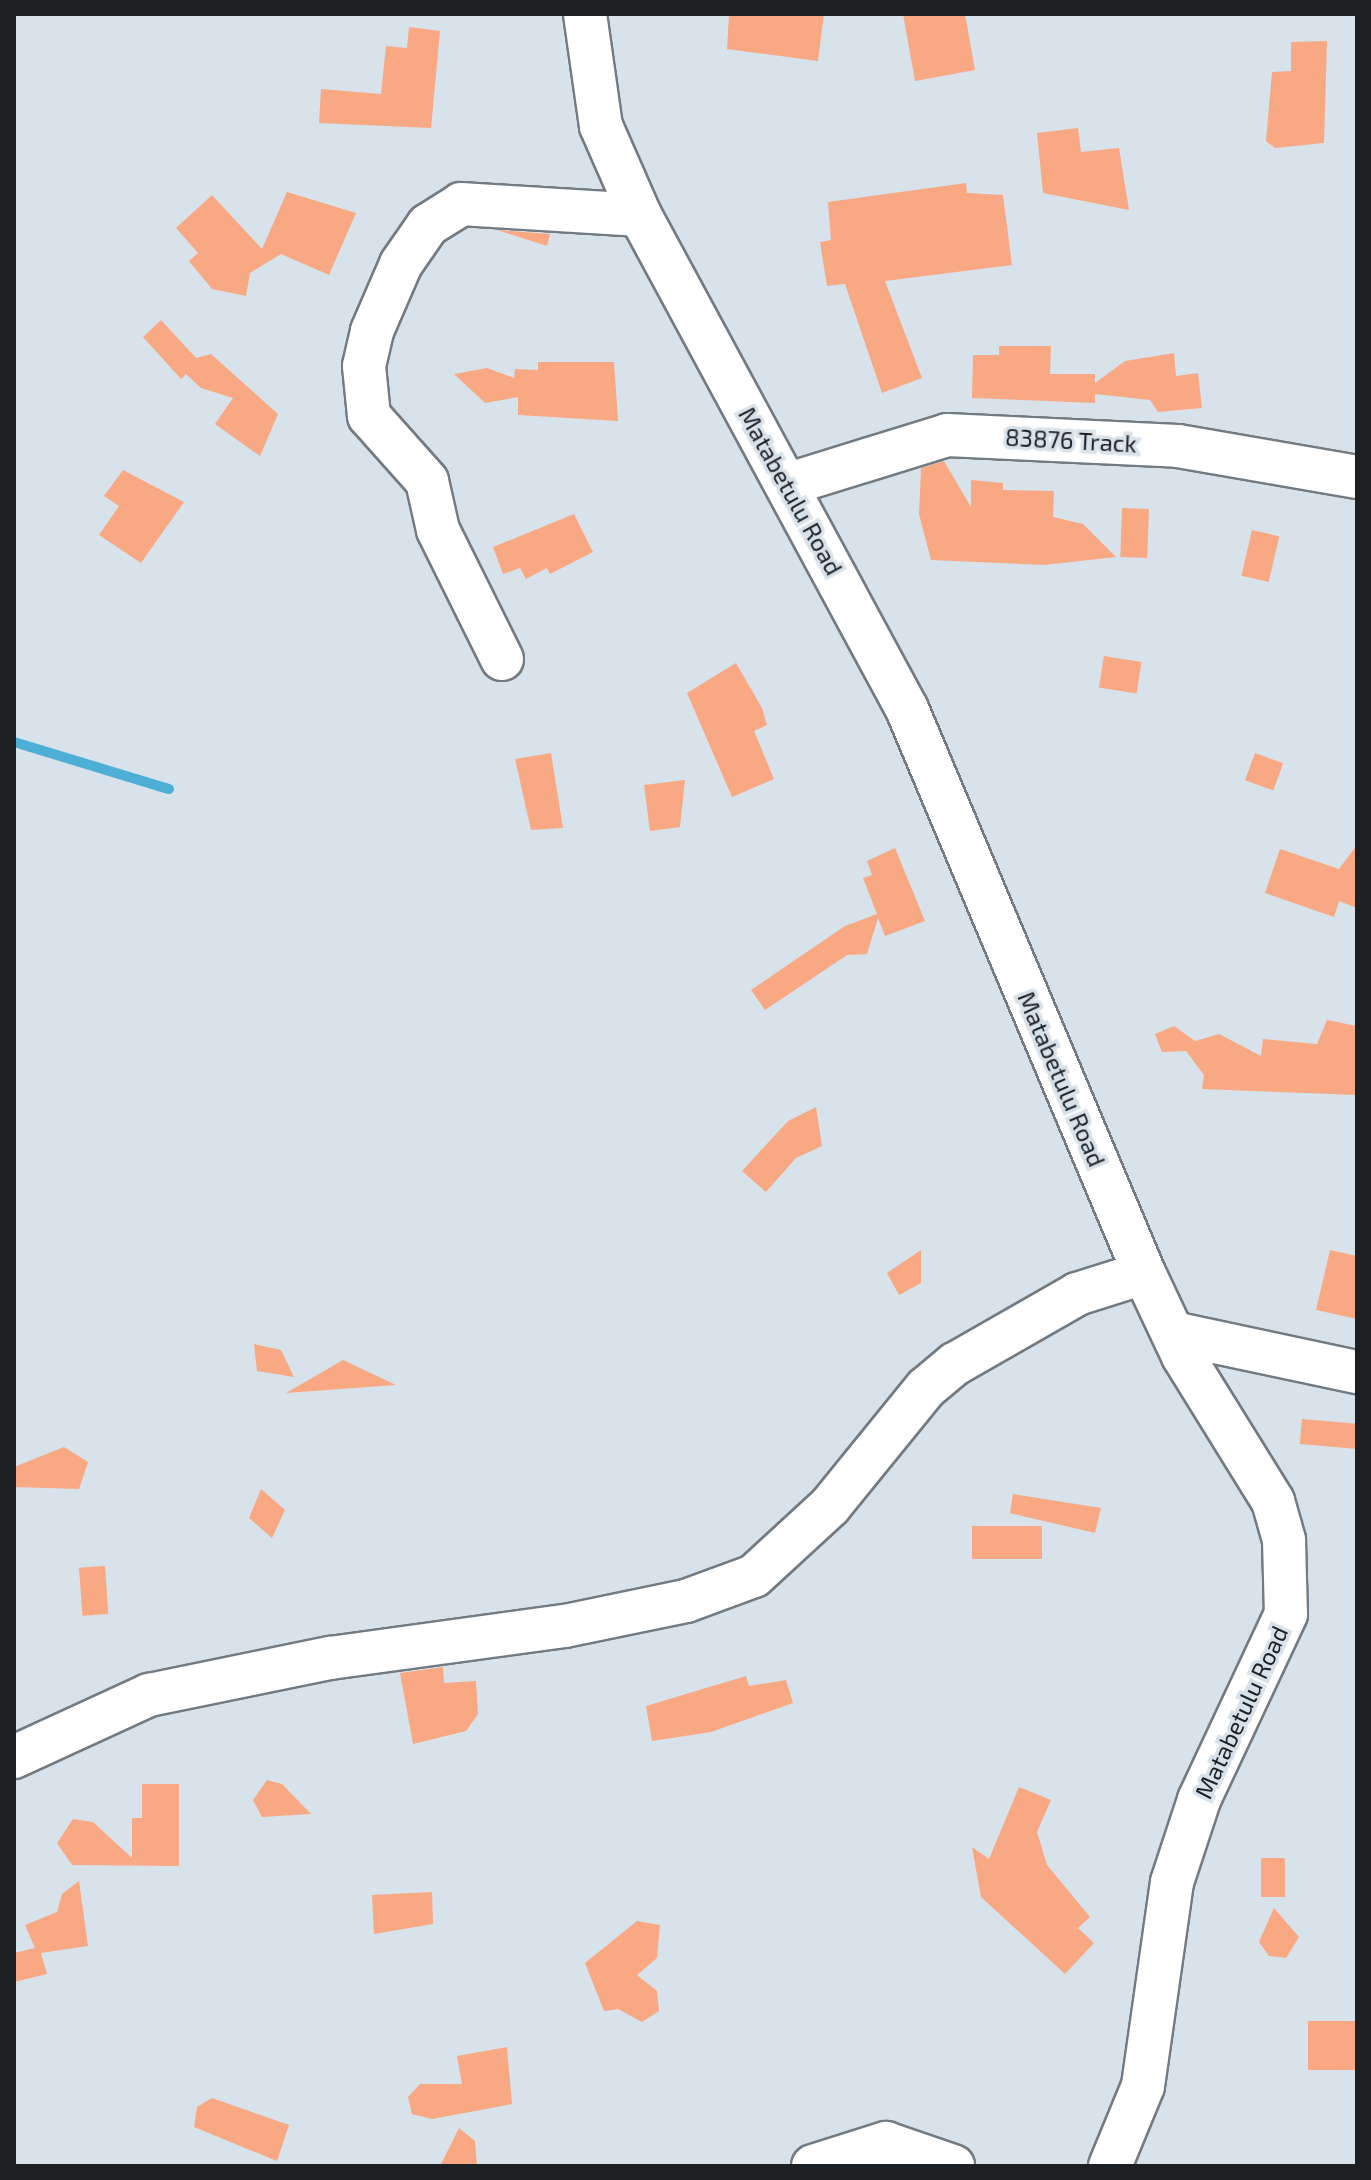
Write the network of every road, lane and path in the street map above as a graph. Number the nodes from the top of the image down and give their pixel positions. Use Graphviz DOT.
graph roads {
  1 [pos="585,14"];
  2 [pos="640,215"];
  3 [pos="1357,477"];
  4 [pos="789,484"];
  5 [pos="502,659"];
  6 [pos="1144,1273"];
  7 [pos="1173,1333"];
  8 [pos="1357,1372"];
  9 [pos="14,1757"];
  10 [pos="813,2166"];
  11 [pos="953,2166"];
  12 [pos="1110,2166"];
  1 -- 2 [label="street, Matabetulu Road"];
  2 -- 4 [label="street, Matabetulu Road"];
  2 -- 5 [label="street"];
  3 -- 4 [label="street, 83876 Track"];
  4 -- 6 [label="street, Matabetulu Road"];
  6 -- 7 [label="street, Matabetulu Road"];
  6 -- 9 [label="street"];
  7 -- 8 [label="street"];
  7 -- 12 [label="street, Matabetulu Road"];
  10 -- 11 [label="street"];
}
